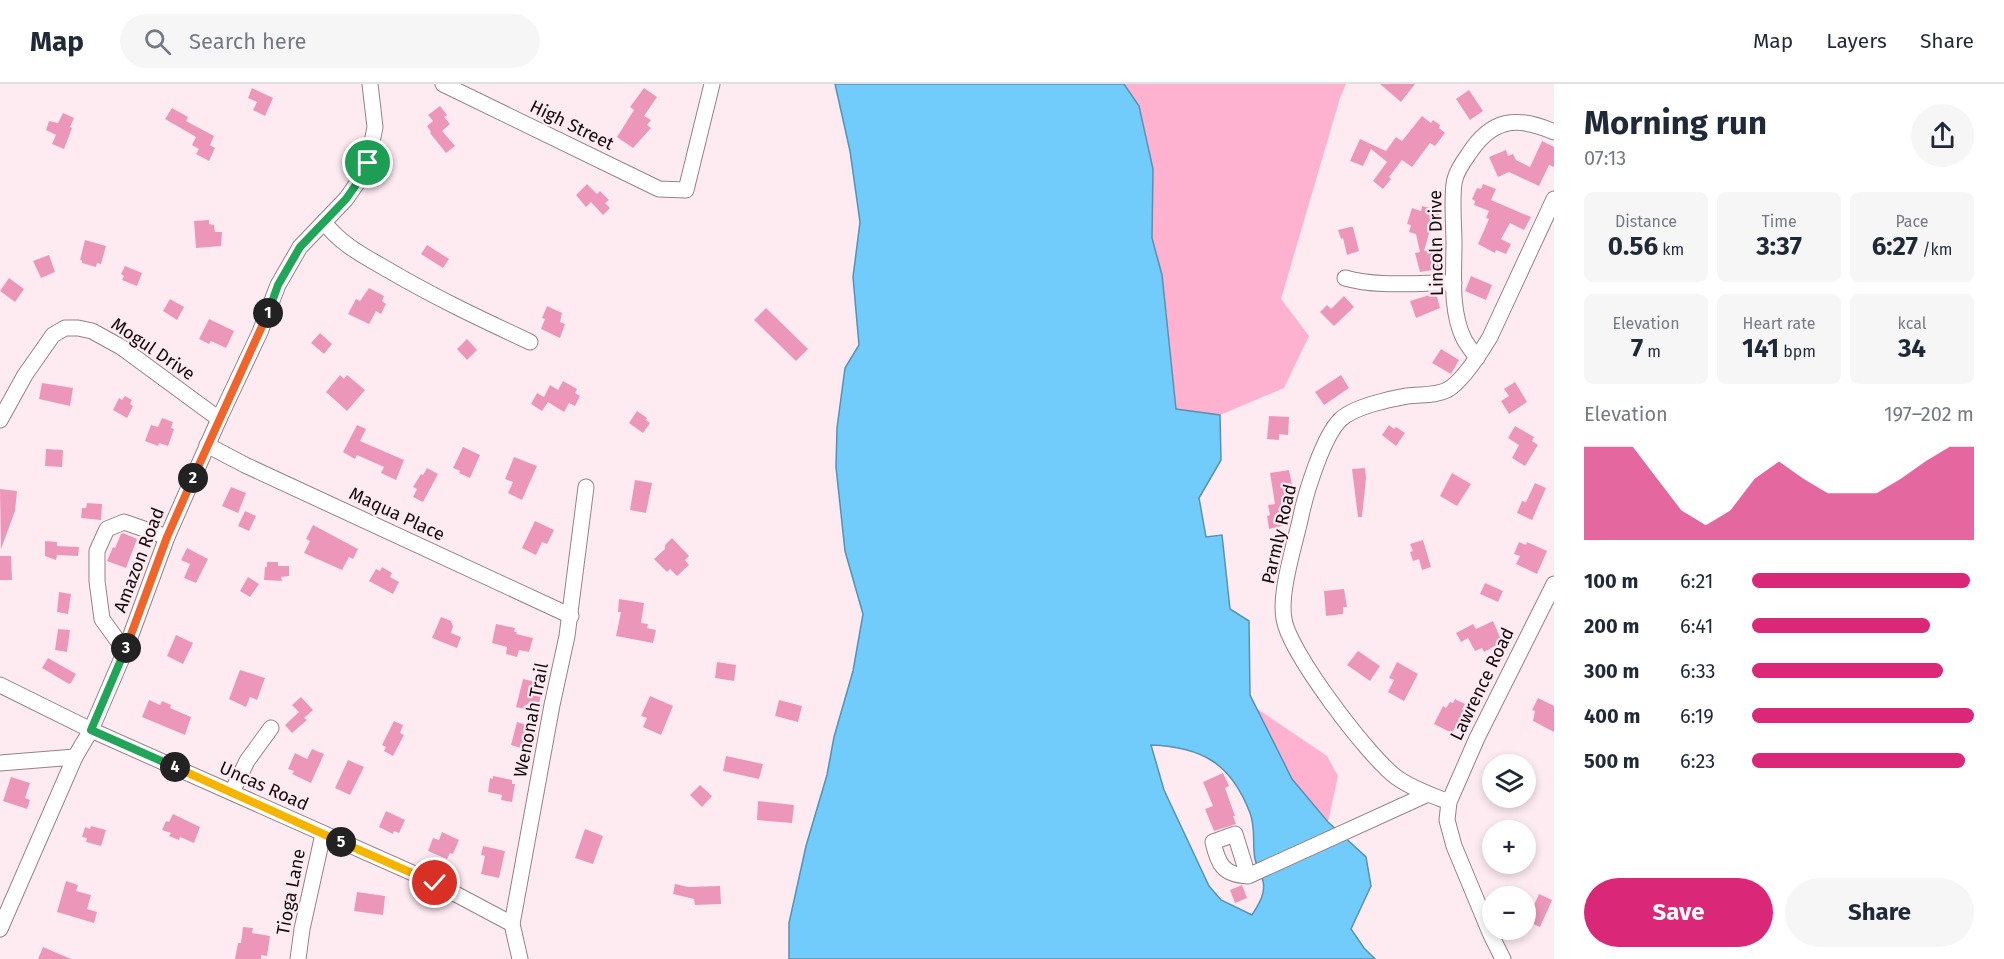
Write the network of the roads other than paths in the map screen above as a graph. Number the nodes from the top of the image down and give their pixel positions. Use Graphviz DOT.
graph roads {
  1 [pos="370,84"];
  2 [pos="443,84"];
  3 [pos="712,84"];
  4 [pos="1554,132"];
  5 [pos="1554,199"];
  6 [pos="324,222"];
  7 [pos="1345,278"];
  8 [pos="1454,283"];
  9 [pos="530,342"];
  10 [pos="1477,358"];
  11 [pos="219,418"];
  12 [pos="0,420"];
  13 [pos="207,445"];
  14 [pos="586,487"];
  15 [pos="167,537"];
  16 [pos="1554,584"];
  17 [pos="571,616"];
  18 [pos="125,651"];
  19 [pos="0,685"];
  20 [pos="271,728"];
  21 [pos="91,730"];
  22 [pos="75,757"];
  23 [pos="0,763"];
  24 [pos="232,792"];
  25 [pos="1428,794"];
  26 [pos="1449,802"];
  27 [pos="322,834"];
  28 [pos="1248,876"];
  29 [pos="512,924"];
  30 [pos="0,929"];
  31 [pos="298,959"];
  32 [pos="520,959"];
  33 [pos="1503,959"];
  1 -- 6 [label="street, Amazon Road"];
  2 -- 3 [label="street, High Street"];
  4 -- 8 [label="street, Lincoln Drive"];
  5 -- 10 [label="street, Parmly Road"];
  6 -- 9 [label="street"];
  6 -- 11 [label="street, Amazon Road"];
  7 -- 8 [label="street"];
  8 -- 10 [label="street, Lincoln Drive"];
  10 -- 25 [label="street, Parmly Road"];
  11 -- 12 [label="street, Mogul Drive"];
  11 -- 13 [label="street, Amazon Road"];
  13 -- 15 [label="street, Amazon Road"];
  13 -- 17 [label="street, Maqua Place"];
  14 -- 17 [label="street, Wenonah Trail"];
  15 -- 18 [label="street, Amazon Road"];
  15 -- 18 [label="street"];
  16 -- 26 [label="street, Lawrence Road"];
  17 -- 29 [label="street, Wenonah Trail"];
  18 -- 21 [label="street, Amazon Road"];
  19 -- 21 [label="street, Uncas Road"];
  20 -- 24 [label="street"];
  21 -- 22 [label="street, Amazon Road"];
  21 -- 24 [label="street, Uncas Road"];
  22 -- 23 [label="street"];
  22 -- 30 [label="street, Amazon Road"];
  24 -- 27 [label="street, Uncas Road"];
  25 -- 26 [label="street, Parmly Road"];
  25 -- 28 [label="street"];
  26 -- 33 [label="street"];
  27 -- 29 [label="street, Uncas Road"];
  27 -- 31 [label="street, Tioga Lane"];
  29 -- 32 [label="street, Wenonah Trail"];
}
